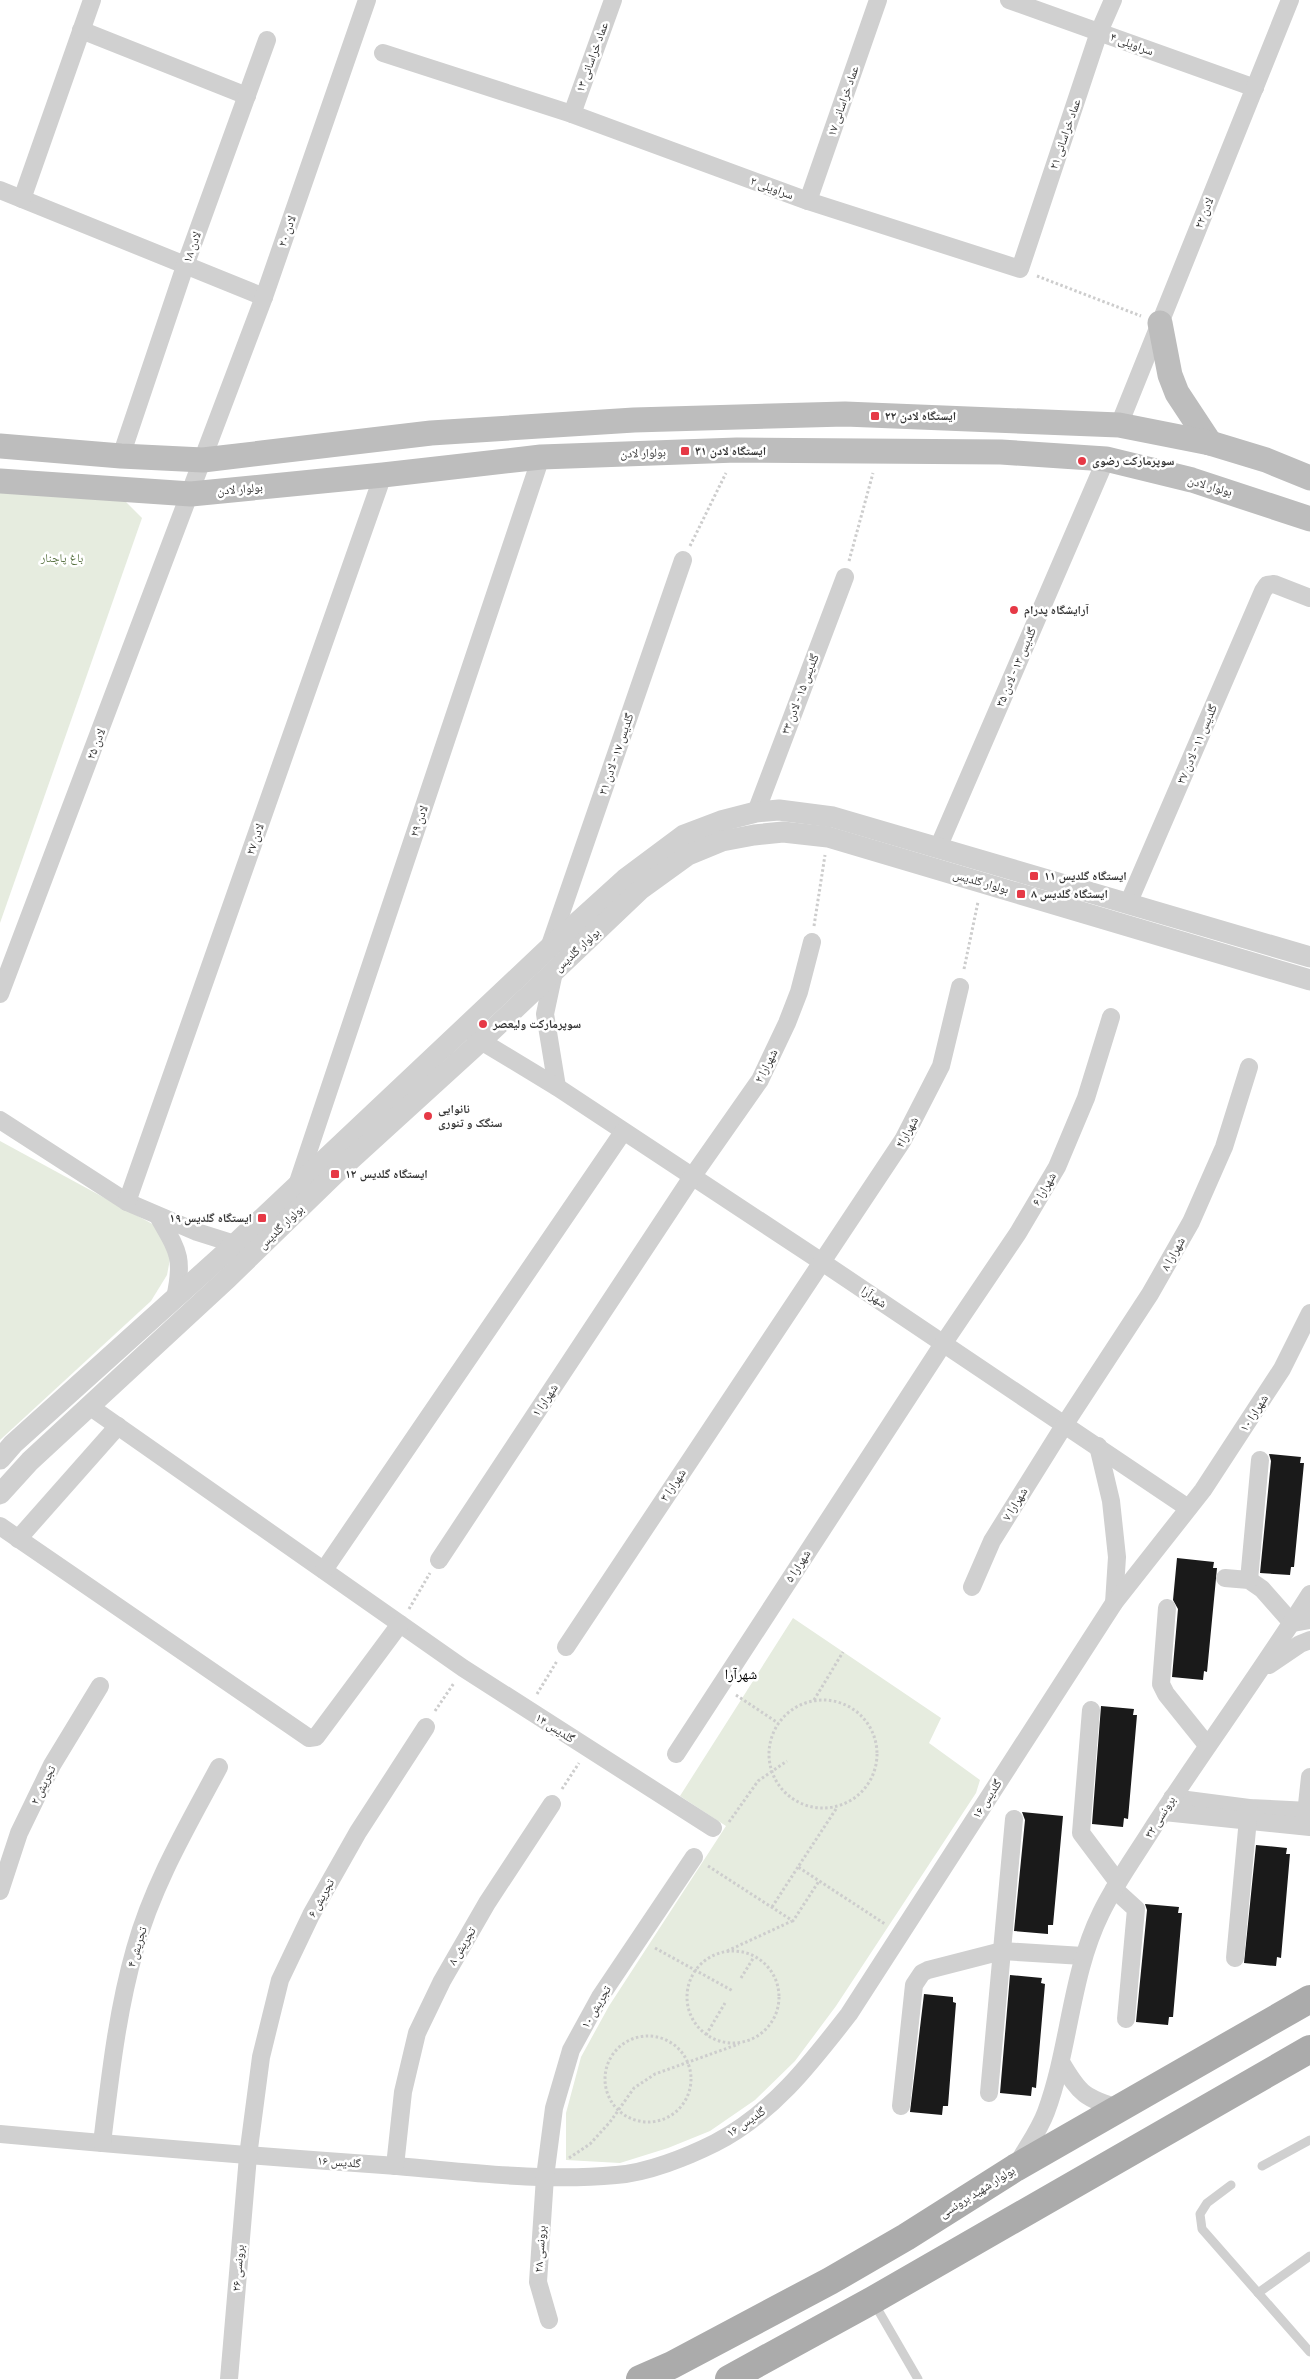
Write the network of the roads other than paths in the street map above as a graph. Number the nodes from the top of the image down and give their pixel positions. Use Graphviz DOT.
graph roads {
  1 [pos="92,0"];
  2 [pos="367,0"];
  3 [pos="613,0"];
  4 [pos="878,0"];
  5 [pos="1009,0"];
  6 [pos="1113,0"];
  7 [pos="1290,0"];
  8 [pos="81,30"];
  9 [pos="1099,32"];
  10 [pos="267,40"];
  11 [pos="383,53"];
  12 [pos="1254,88"];
  13 [pos="247,96"];
  14 [pos="572,114"];
  15 [pos="0,190"];
  16 [pos="22,199"];
  17 [pos="808,202"];
  18 [pos="185,266"];
  19 [pos="1020,269"];
  20 [pos="264,297"];
  21 [pos="1160,323"];
  22 [pos="1119,425"];
  23 [pos="1210,443"];
  24 [pos="0,446"];
  25 [pos="121,456"];
  26 [pos="541,457"];
  27 [pos="1106,459"];
  28 [pos="203,460"];
  29 [pos="383,475"];
  30 [pos="1310,478"];
  31 [pos="0,481"];
  32 [pos="192,494"];
  33 [pos="1310,519"];
  34 [pos="683,560"];
  35 [pos="845,577"];
  36 [pos="1310,598"];
  37 [pos="756,812"];
  38 [pos="938,848"];
  39 [pos="1128,904"];
  40 [pos="812,942"];
  41 [pos="549,948"];
  42 [pos="1308,952"];
  43 [pos="554,972"];
  44 [pos="1310,980"];
  45 [pos="960,987"];
  46 [pos="0,994"];
  47 [pos="1111,1016"];
  48 [pos="474,1034"];
  49 [pos="1249,1067"];
  50 [pos="557,1087"];
  51 [pos="0,1120"];
  52 [pos="623,1132"];
  53 [pos="692,1176"];
  54 [pos="297,1184"];
  55 [pos="127,1202"];
  56 [pos="158,1216"];
  57 [pos="235,1244"];
  58 [pos="822,1262"];
  59 [pos="174,1298"];
  60 [pos="1310,1313"];
  61 [pos="943,1344"];
  62 [pos="89,1406"];
  63 [pos="1065,1424"];
  64 [pos="118,1426"];
  65 [pos="1098,1446"];
  66 [pos="0,1459"];
  67 [pos="1260,1460"];
  68 [pos="0,1494"];
  69 [pos="1188,1508"];
  70 [pos="0,1526"];
  71 [pos="18,1540"];
  72 [pos="439,1560"];
  73 [pos="324,1570"];
  74 [pos="1225,1578"];
  75 [pos="1249,1580"];
  76 [pos="972,1587"];
  77 [pos="1310,1594"];
  78 [pos="1114,1604"];
  79 [pos="1167,1608"];
  80 [pos="1310,1620"];
  81 [pos="1292,1623"];
  82 [pos="400,1624"];
  83 [pos="1310,1640"];
  84 [pos="566,1648"];
  85 [pos="1262,1669"];
  86 [pos="100,1686"];
  87 [pos="1091,1710"];
  88 [pos="426,1727"];
  89 [pos="1207,1745"];
  90 [pos="676,1754"];
  91 [pos="220,1767"];
  92 [pos="1310,1777"];
  93 [pos="552,1804"];
  94 [pos="1168,1805"];
  95 [pos="1249,1814"];
  96 [pos="1014,1819"];
  97 [pos="1308,1819"];
  98 [pos="713,1828"];
  99 [pos="694,1857"];
  100 [pos="1116,1885"];
  101 [pos="0,1891"];
  102 [pos="1002,1951"];
  103 [pos="1083,1956"];
  104 [pos="1235,1958"];
  105 [pos="1310,1999"];
  106 [pos="1126,2019"];
  107 [pos="1310,2048"];
  108 [pos="1061,2062"];
  109 [pos="989,2093"];
  110 [pos="901,2106"];
  111 [pos="1121,2109"];
  112 [pos="0,2134"];
  113 [pos="1310,2140"];
  114 [pos="102,2143"];
  115 [pos="248,2156"];
  116 [pos="395,2166"];
  117 [pos="1262,2166"];
  118 [pos="1015,2168"];
  119 [pos="545,2177"];
  120 [pos="1231,2185"];
  121 [pos="1310,2256"];
  122 [pos="830,2281"];
  123 [pos="1258,2293"];
  124 [pos="861,2306"];
  125 [pos="549,2320"];
  126 [pos="1310,2352"];
  127 [pos="229,2379"];
  128 [pos="640,2379"];
  129 [pos="729,2379"];
  130 [pos="918,2379"];
  1 -- 8 [label="street"];
  2 -- 20 [label="street, لادن ۲۰"];
  3 -- 14 [label="street, عماد خراسانی ۱۳"];
  4 -- 17 [label="street, عماد خراسانی ۱۷"];
  5 -- 9 [label="street, سراویلی ۴"];
  6 -- 9 [label="street, عماد خراسانی ۲۱"];
  7 -- 12 [label="street, لادن ۲۲"];
  8 -- 13 [label="street"];
  8 -- 16 [label="street"];
  9 -- 12 [label="street, سراویلی ۴"];
  9 -- 19 [label="street, عماد خراسانی ۲۱"];
  10 -- 13 [label="street, لادن ۱۸"];
  11 -- 14 [label="street, سراویلی ۲"];
  12 -- 21 [label="street, لادن ۲۲"];
  13 -- 18 [label="street, لادن ۱۸"];
  14 -- 17 [label="street, سراویلی ۲"];
  15 -- 16 [label="street"];
  16 -- 18 [label="street"];
  17 -- 19 [label="street, سراویلی ۲"];
  18 -- 20 [label="street"];
  18 -- 25 [label="street, لادن ۱۸"];
  20 -- 28 [label="street, لادن ۲۰"];
  21 -- 22 [label="street, لادن ۲۲"];
  21 -- 23 [label="main road"];
  22 -- 23 [label="main road"];
  22 -- 28 [label="main road"];
  23 -- 30 [label="main road"];
  24 -- 25 [label="main road"];
  25 -- 28 [label="main road"];
  26 -- 27 [label="main road, بولوار لادن"];
  26 -- 29 [label="main road, بولوار لادن"];
  26 -- 54 [label="street, لادن ۲۹"];
  27 -- 33 [label="main road, بولوار لادن"];
  27 -- 38 [label="street, گلدیس ۱۳ - لادن ۳۵"];
  28 -- 32 [label="street, لادن ۲۵"];
  29 -- 32 [label="main road, بولوار لادن"];
  29 -- 55 [label="street, لادن ۲۷"];
  31 -- 32 [label="main road, بولوار لادن"];
  32 -- 46 [label="street, لادن ۲۵"];
  34 -- 41 [label="street, گلدیس ۱۷ - لادن ۳۱"];
  35 -- 37 [label="street, گلدیس ۱۵ - لادن ۳۳"];
  36 -- 39 [label="street, گلدیس ۱۱ - لادن ۳۷"];
  37 -- 38 [label="street, بولوار گلدیس"];
  37 -- 41 [label="street, بولوار گلدیس"];
  38 -- 39 [label="street, بولوار گلدیس"];
  39 -- 42 [label="street, بولوار گلدیس"];
  40 -- 53 [label="street, شهرارا ۲"];
  41 -- 48 [label="street, بولوار گلدیس"];
  43 -- 44 [label="street, بولوار گلدیس"];
  43 -- 48 [label="street, بولوار گلدیس"];
  43 -- 50 [label="street"];
  45 -- 58 [label="street, شهرارا۴"];
  47 -- 61 [label="street, شهرارا ۶"];
  48 -- 50 [label="street, شهرآرا"];
  48 -- 54 [label="street, بولوار گلدیس"];
  48 -- 62 [label="street, بولوار گلدیس"];
  49 -- 63 [label="street, شهرارا ۸"];
  50 -- 52 [label="street, شهرآرا"];
  51 -- 55 [label="street"];
  52 -- 53 [label="street, شهرآرا"];
  52 -- 73 [label="street"];
  53 -- 58 [label="street, شهرآرا"];
  53 -- 72 [label="street, شهرارا ۱"];
  54 -- 57 [label="street, بولوار گلدیس"];
  55 -- 56 [label="street"];
  56 -- 57 [label="street"];
  56 -- 59 [label="street"];
  57 -- 59 [label="street, بولوار گلدیس"];
  58 -- 61 [label="street, شهرآرا"];
  58 -- 84 [label="street, شهرارا ۳"];
  59 -- 66 [label="street, بولوار گلدیس"];
  60 -- 69 [label="street, شهرارا ۱۰"];
  61 -- 63 [label="street, شهرآرا"];
  61 -- 90 [label="street, شهرارا ۵"];
  62 -- 64 [label="street, گلدیس ۱۴"];
  62 -- 68 [label="street, بولوار گلدیس"];
  63 -- 65 [label="street, شهرآرا"];
  63 -- 76 [label="street, شهرارا ۷"];
  64 -- 71 [label="street"];
  64 -- 73 [label="street, گلدیس ۱۴"];
  65 -- 69 [label="street, شهرآرا"];
  65 -- 78 [label="street"];
  67 -- 75 [label="street"];
  69 -- 78 [label="street, گلدیس ۱۶"];
  70 -- 71 [label="street"];
  71 -- 82 [label="street"];
  73 -- 82 [label="street, گلدیس ۱۴"];
  74 -- 75 [label="street"];
  75 -- 81 [label="street"];
  77 -- 81 [label="street, برونسی ۳۲"];
  78 -- 119 [label="street, گلدیس ۱۶"];
  79 -- 89 [label="street"];
  80 -- 81 [label="street"];
  81 -- 85 [label="street, برونسی ۳۲"];
  82 -- 98 [label="street, گلدیس ۱۴"];
  83 -- 85 [label="street"];
  85 -- 89 [label="street, برونسی ۳۲"];
  86 -- 101 [label="street, تجریش ۲"];
  87 -- 100 [label="street"];
  88 -- 115 [label="street, تجریش ۶"];
  89 -- 94 [label="street, برونسی ۳۲"];
  91 -- 114 [label="street, تجریش ۴"];
  92 -- 97 [label="street"];
  93 -- 116 [label="street, تجریش ۸"];
  94 -- 95 [label="street"];
  94 -- 100 [label="street, برونسی ۳۲"];
  95 -- 97 [label="street"];
  95 -- 104 [label="street"];
  96 -- 102 [label="street"];
  99 -- 119 [label="street, تجریش ۱۰"];
  100 -- 103 [label="street, برونسی ۳۲"];
  100 -- 106 [label="street"];
  102 -- 103 [label="street"];
  102 -- 109 [label="street"];
  102 -- 110 [label="street"];
  103 -- 108 [label="street, برونسی ۳۲"];
  105 -- 111 [label="main road, بولوار شهید برونسی"];
  107 -- 124 [label="main road"];
  108 -- 111 [label="street"];
  108 -- 118 [label="street, برونسی ۳۲"];
  111 -- 118 [label="main road, بولوار شهید برونسی"];
  112 -- 114 [label="street, گلدیس ۱۶"];
  113 -- 117 [label="lane"];
  114 -- 115 [label="street, گلدیس ۱۶"];
  115 -- 116 [label="street, گلدیس ۱۶"];
  115 -- 127 [label="street, برونسی ۲۶"];
  116 -- 119 [label="street, گلدیس ۱۶"];
  118 -- 122 [label="main road, بولوار شهید برونسی"];
  119 -- 125 [label="street, برونسی ۲۸"];
  120 -- 123 [label="lane"];
  121 -- 123 [label="lane"];
  122 -- 124 [label="main road"];
  122 -- 128 [label="main road, بولوار شهید برونسی"];
  123 -- 126 [label="lane"];
  124 -- 129 [label="main road"];
  124 -- 130 [label="lane"];
}
